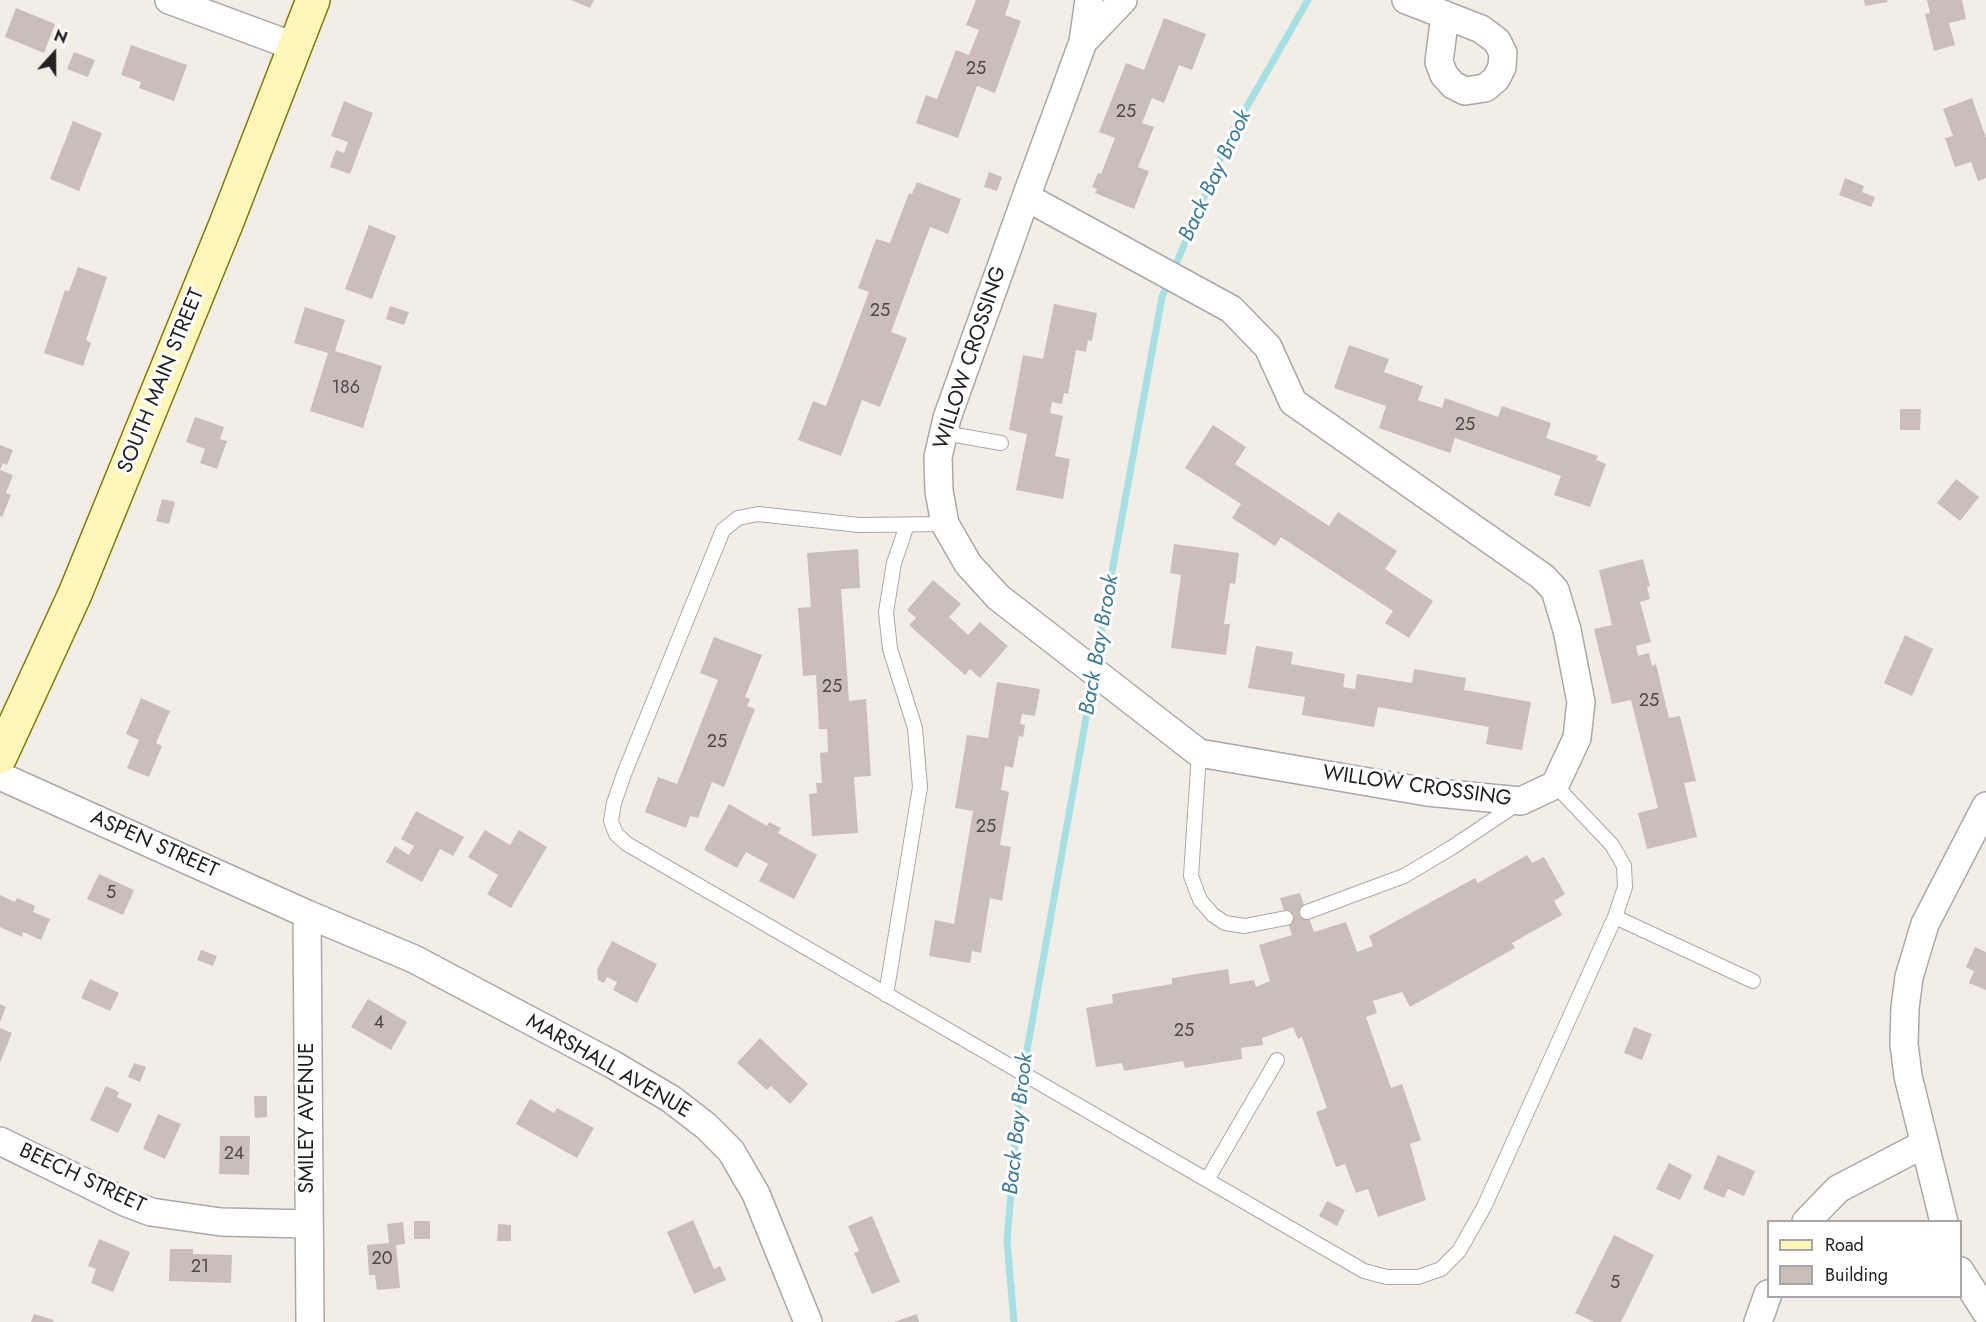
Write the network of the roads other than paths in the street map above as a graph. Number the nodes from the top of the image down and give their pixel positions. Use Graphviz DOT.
graph roads {
  1 [pos="169,0"];
  2 [pos="313,0"];
  3 [pos="1089,0"];
  4 [pos="1123,0"];
  5 [pos="1406,0"];
  6 [pos="1445,15"];
  7 [pos="1083,42"];
  8 [pos="296,47"];
  9 [pos="1026,197"];
  10 [pos="944,433"];
  11 [pos="1001,443"];
  12 [pos="945,524"];
  13 [pos="907,525"];
  14 [pos="1199,753"];
  15 [pos="0,757"];
  16 [pos="0,776"];
  17 [pos="1555,785"];
  18 [pos="1521,801"];
  19 [pos="1986,806"];
  20 [pos="1977,843"];
  21 [pos="1306,912"];
  22 [pos="307,914"];
  23 [pos="1616,917"];
  24 [pos="1286,918"];
  25 [pos="1753,981"];
  26 [pos="886,994"];
  27 [pos="1277,1060"];
  28 [pos="0,1141"];
  29 [pos="1924,1144"];
  30 [pos="1207,1180"];
  31 [pos="1807,1220"];
  32 [pos="1944,1220"];
  33 [pos="309,1224"];
  34 [pos="1962,1274"];
  35 [pos="1767,1297"];
  36 [pos="1986,1312"];
  37 [pos="309,1322"];
  38 [pos="808,1322"];
  39 [pos="1758,1322"];
  1 -- 8 [label="street"];
  2 -- 8 [label="main road, SOUTH MAIN STREET"];
  3 -- 7 [label="street, WILLOW CROSSING"];
  4 -- 7 [label="street, WILLOW CROSSING"];
  5 -- 6 [label="street"];
  7 -- 9 [label="street, WILLOW CROSSING"];
  8 -- 15 [label="main road, SOUTH MAIN STREET"];
  9 -- 10 [label="street, WILLOW CROSSING"];
  9 -- 17 [label="street"];
  10 -- 11 [label="lane"];
  10 -- 12 [label="street, WILLOW CROSSING"];
  12 -- 13 [label="lane"];
  12 -- 14 [label="street, WILLOW CROSSING"];
  13 -- 26 [label="lane"];
  13 -- 26 [label="lane"];
  14 -- 18 [label="street, WILLOW CROSSING"];
  14 -- 24 [label="lane"];
  16 -- 22 [label="street, ASPEN STREET"];
  17 -- 18 [label="street, WILLOW CROSSING"];
  17 -- 23 [label="lane"];
  18 -- 21 [label="lane"];
  19 -- 20 [label="street"];
  20 -- 29 [label="street"];
  22 -- 33 [label="street, SMILEY AVENUE"];
  22 -- 38 [label="street, MARSHALL AVENUE"];
  23 -- 25 [label="lane"];
  23 -- 30 [label="lane"];
  26 -- 30 [label="lane"];
  27 -- 30 [label="lane"];
  28 -- 33 [label="street, BEECH STREET"];
  29 -- 31 [label="street"];
  29 -- 32 [label="street"];
  33 -- 37 [label="street, SMILEY AVENUE"];
  34 -- 36 [label="street"];
  35 -- 39 [label="street"];
}
